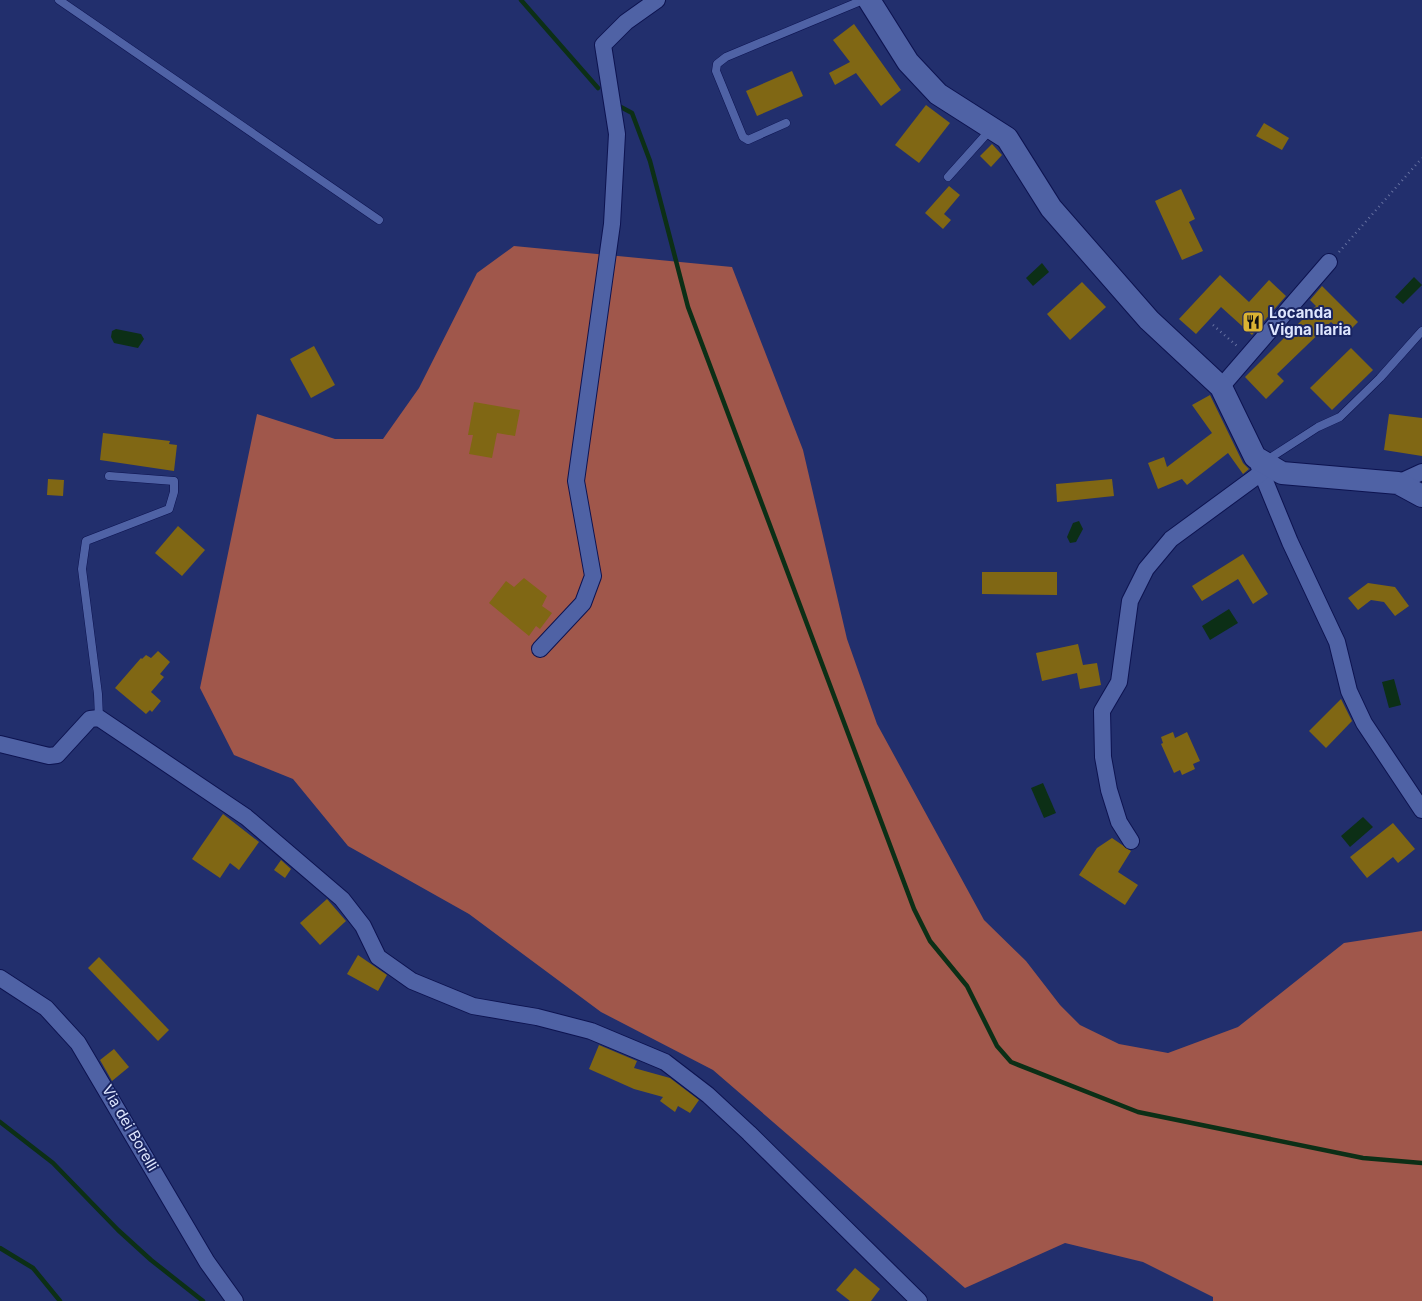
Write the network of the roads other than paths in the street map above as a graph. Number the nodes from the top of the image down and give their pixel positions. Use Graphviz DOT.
graph roads {
  1 [pos="59,0"];
  2 [pos="657,0"];
  3 [pos="863,0"];
  4 [pos="869,0"];
  5 [pos="786,123"];
  6 [pos="992,128"];
  7 [pos="948,176"];
  8 [pos="379,220"];
  9 [pos="1329,262"];
  10 [pos="1422,331"];
  11 [pos="1222,387"];
  12 [pos="1260,464"];
  13 [pos="1422,472"];
  14 [pos="109,476"];
  15 [pos="1398,483"];
  16 [pos="1422,496"];
  17 [pos="540,649"];
  18 [pos="99,718"];
  19 [pos="0,744"];
  20 [pos="1422,810"];
  21 [pos="1131,841"];
  22 [pos="0,978"];
  23 [pos="235,1301"];
  24 [pos="919,1301"];
  1 -- 8 [label="lane"];
  2 -- 17 [label="street"];
  3 -- 5 [label="lane"];
  4 -- 6 [label="street"];
  6 -- 7 [label="lane"];
  6 -- 11 [label="street"];
  9 -- 11 [label="street"];
  10 -- 12 [label="lane"];
  11 -- 12 [label="street"];
  12 -- 15 [label="street"];
  12 -- 20 [label="street"];
  12 -- 21 [label="street"];
  13 -- 15 [label="street"];
  14 -- 18 [label="lane"];
  15 -- 16 [label="street"];
  18 -- 19 [label="street"];
  18 -- 24 [label="street"];
  22 -- 23 [label="street, Via dei Borelli"];
}
